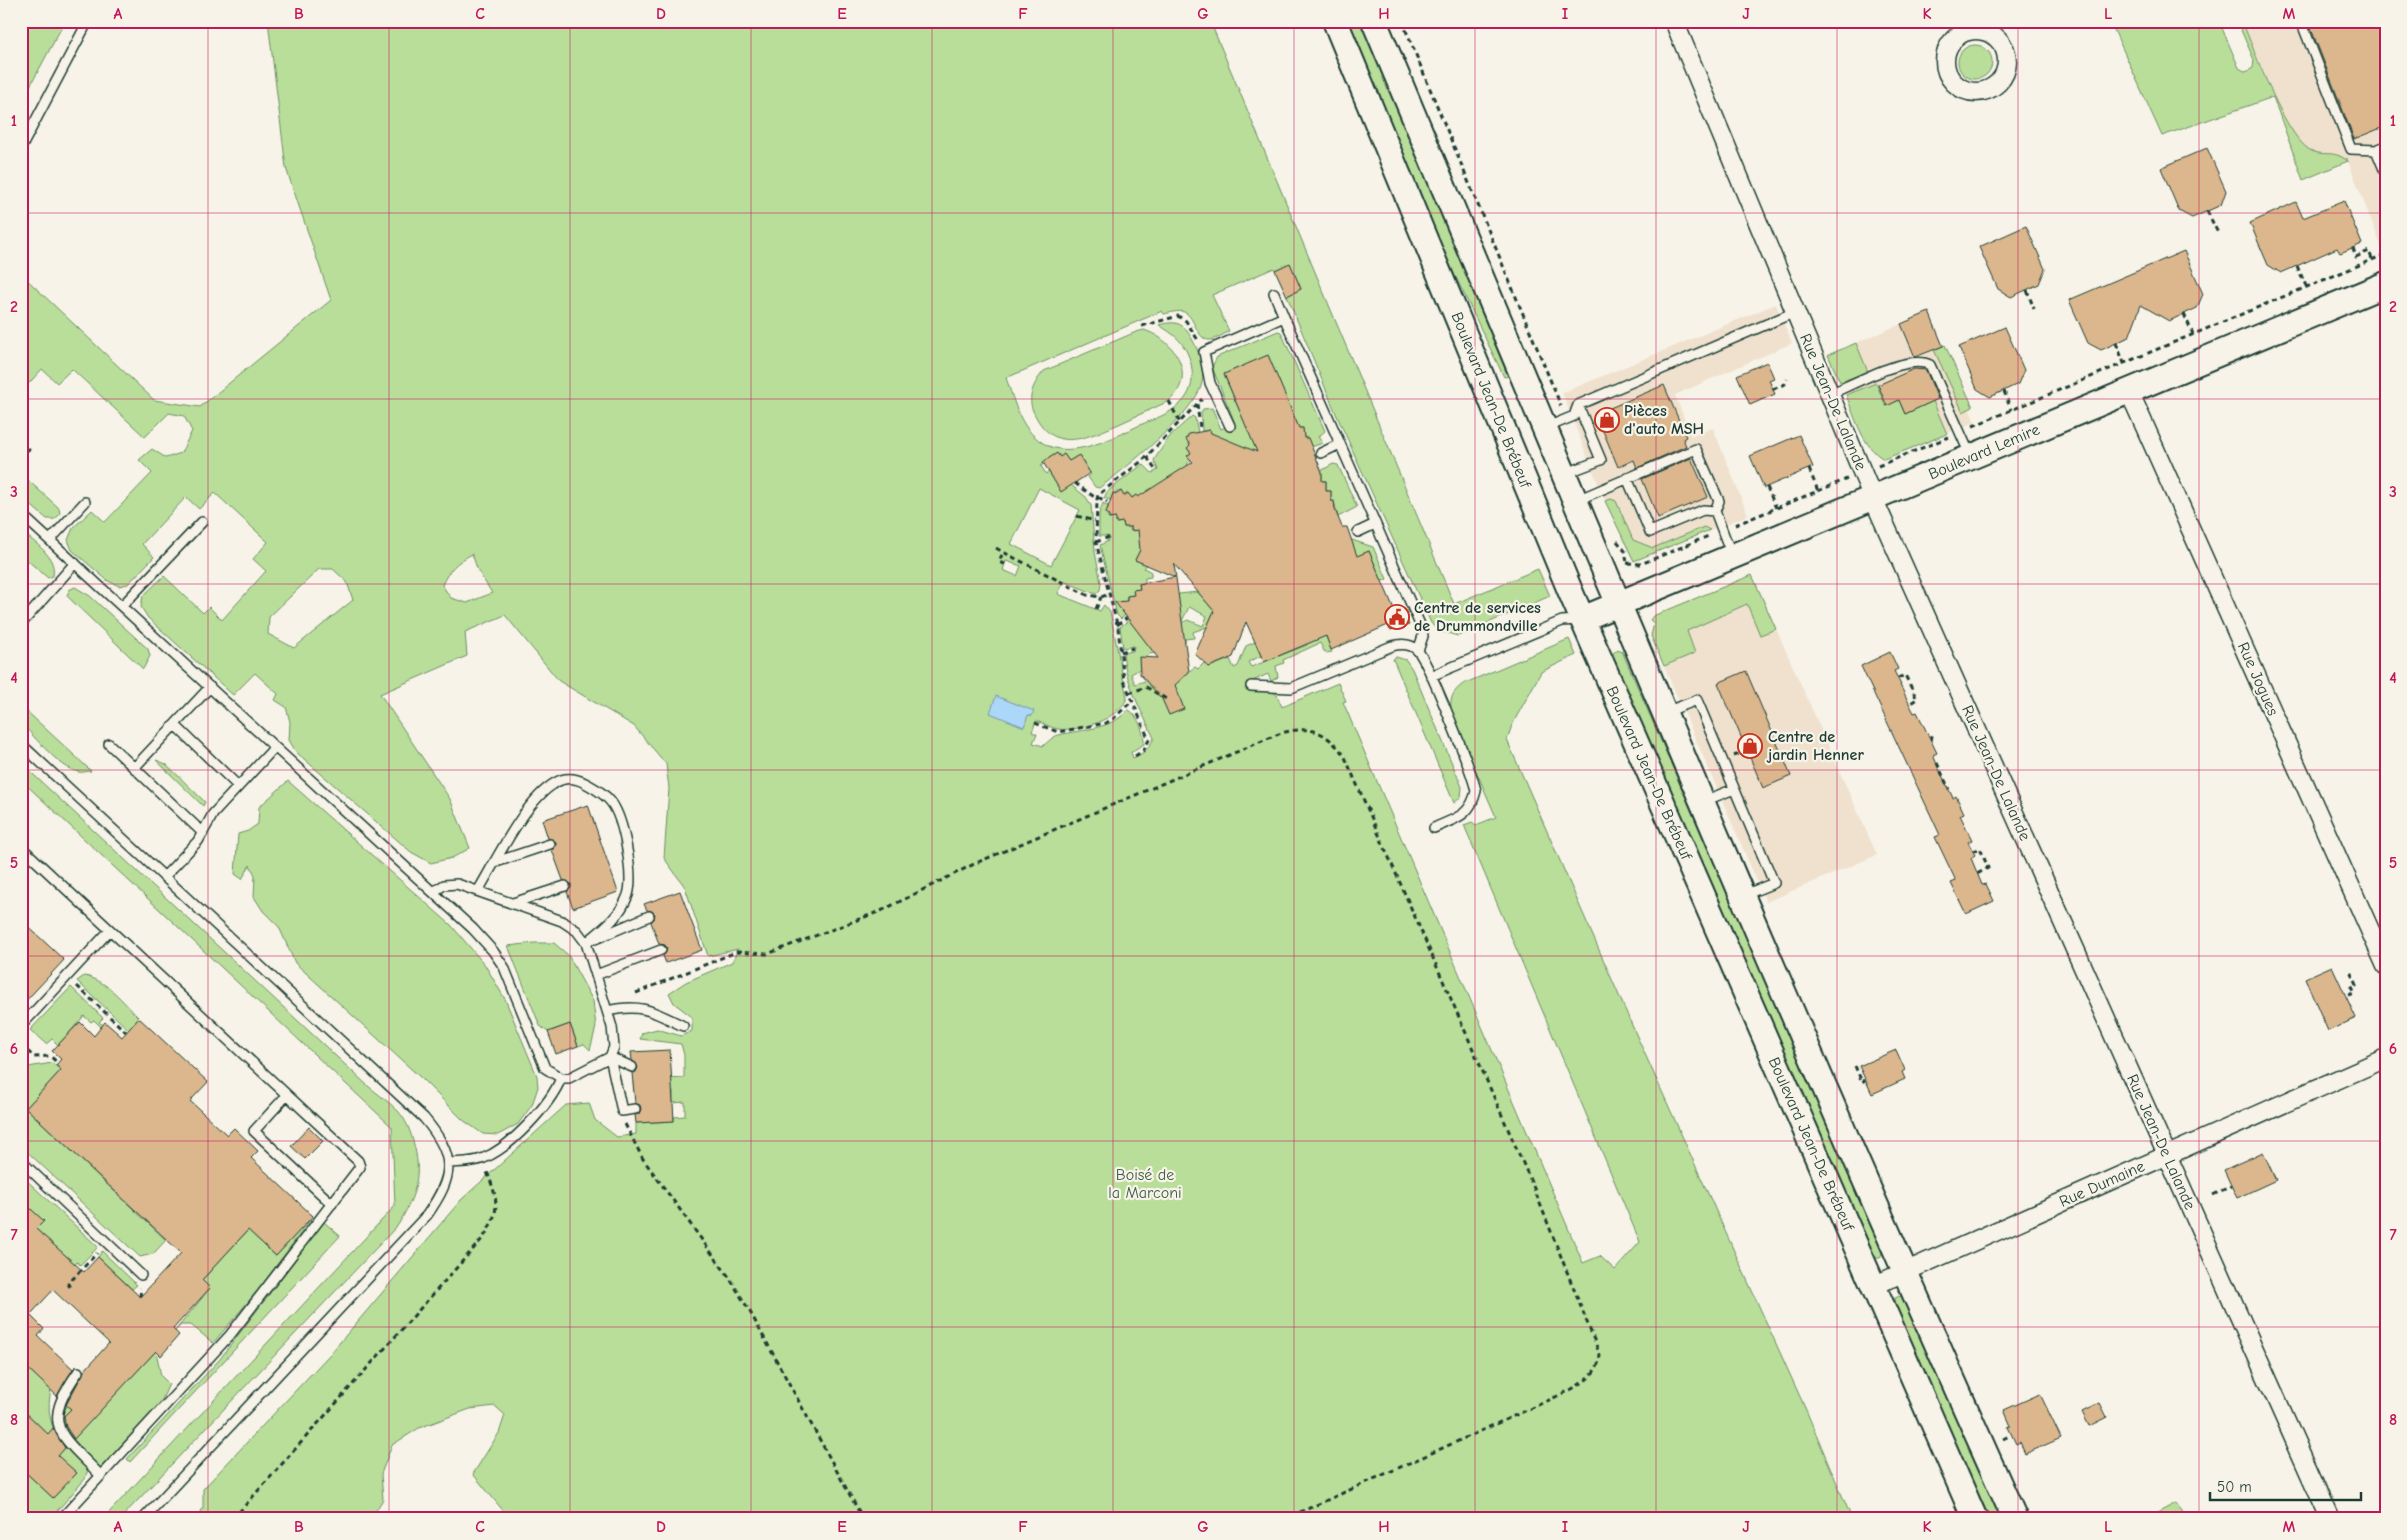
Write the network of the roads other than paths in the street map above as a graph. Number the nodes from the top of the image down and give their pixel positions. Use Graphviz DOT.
graph roads {
  1 [pos="88,21"];
  2 [pos="1335,21"];
  3 [pos="1374,21"];
  4 [pos="1674,21"];
  5 [pos="2300,21"];
  6 [pos="2386,146"];
  7 [pos="21,148"];
  8 [pos="2376,150"];
  9 [pos="2386,174"];
  10 [pos="2386,284"];
  11 [pos="1274,293"];
  12 [pos="1795,312"];
  13 [pos="1284,316"];
  14 [pos="1924,354"];
  15 [pos="1930,364"];
  16 [pos="2129,391"];
  17 [pos="1830,394"];
  18 [pos="1578,406"];
  19 [pos="1230,426"];
  20 [pos="1544,429"];
  21 [pos="1340,444"];
  22 [pos="1321,453"];
  23 [pos="1971,457"];
  24 [pos="1564,475"];
  25 [pos="1627,478"];
  26 [pos="1873,498"];
  27 [pos="1574,501"];
  28 [pos="85,502"];
  29 [pos="1715,511"];
  30 [pos="21,514"];
  31 [pos="202,522"];
  32 [pos="1375,524"];
  33 [pos="1358,532"];
  34 [pos="50,540"];
  35 [pos="1732,556"];
  36 [pos="75,563"];
  37 [pos="1618,604"];
  38 [pos="122,606"];
  39 [pos="1582,619"];
  40 [pos="21,624"];
  41 [pos="1418,651"];
  42 [pos="1430,676"];
  43 [pos="1251,686"];
  44 [pos="210,687"];
  45 [pos="1663,713"];
  46 [pos="175,725"];
  47 [pos="21,744"];
  48 [pos="109,744"];
  49 [pos="275,746"];
  50 [pos="134,767"];
  51 [pos="238,786"];
  52 [pos="1734,789"];
  53 [pos="1702,802"];
  54 [pos="1434,828"];
  55 [pos="203,832"];
  56 [pos="550,844"];
  57 [pos="21,847"];
  58 [pos="496,862"];
  59 [pos="164,876"];
  60 [pos="565,886"];
  61 [pos="478,891"];
  62 [pos="433,892"];
  63 [pos="1742,896"];
  64 [pos="513,903"];
  65 [pos="649,916"];
  66 [pos="110,930"];
  67 [pos="586,943"];
  68 [pos="661,950"];
  69 [pos="2386,966"];
  70 [pos="596,975"];
  71 [pos="606,1008"];
  72 [pos="21,1026"];
  73 [pos="683,1026"];
  74 [pos="610,1057"];
  75 [pos="2386,1058"];
  76 [pos="632,1067"];
  77 [pos="561,1078"];
  78 [pos="287,1095"];
  79 [pos="635,1109"];
  80 [pos="2167,1156"];
  81 [pos="21,1161"];
  82 [pos="449,1163"];
  83 [pos="332,1204"];
  84 [pos="1904,1273"];
  85 [pos="141,1275"];
  86 [pos="1873,1286"];
  87 [pos="78,1372"];
  88 [pos="101,1476"];
  89 [pos="61,1519"];
  90 [pos="143,1519"];
  91 [pos="1976,1519"];
  92 [pos="2015,1519"];
  93 [pos="2330,1519"];
  1 -- 7 [label="lane"];
  2 -- 39 [label="main road, Boulevard Jean-De Brébeuf"];
  3 -- 20 [label="main road, Boulevard Jean-De Brébeuf"];
  4 -- 12 [label="street, Rue Jean-De Lalande"];
  5 -- 8 [label="lane"];
  6 -- 8 [label="lane"];
  8 -- 9 [label="lane"];
  10 -- 16 [label="main road, Boulevard Lemire"];
  11 -- 13 [label="lane"];
  12 -- 17 [label="street, Rue Jean-De Lalande"];
  12 -- 18 [label="lane"];
  13 -- 19 [label="lane"];
  13 -- 21 [label="lane"];
  14 -- 15 [label="lane"];
  15 -- 17 [label="lane"];
  15 -- 23 [label="lane"];
  16 -- 23 [label="main road, Boulevard Lemire"];
  16 -- 69 [label="street, Rue Jogues"];
  17 -- 26 [label="street, Rue Jean-De Lalande"];
  18 -- 20 [label="lane"];
  18 -- 24 [label="lane"];
  20 -- 24 [label="main road, Boulevard Jean-De Brébeuf"];
  21 -- 22 [label="lane"];
  21 -- 32 [label="lane"];
  23 -- 26 [label="main road, Boulevard Lemire"];
  24 -- 27 [label="main road, Boulevard Jean-De Brébeuf"];
  25 -- 27 [label="lane"];
  25 -- 29 [label="lane"];
  25 -- 29 [label="lane"];
  26 -- 35 [label="main road, Boulevard Lemire"];
  26 -- 80 [label="street, Rue Jean-De Lalande"];
  27 -- 37 [label="main road, Boulevard Jean-De Brébeuf"];
  28 -- 34 [label="lane"];
  29 -- 35 [label="lane"];
  30 -- 34 [label="lane"];
  31 -- 38 [label="lane"];
  32 -- 33 [label="lane"];
  32 -- 41 [label="lane"];
  34 -- 36 [label="lane"];
  35 -- 37 [label="main road, Boulevard Lemire"];
  36 -- 38 [label="lane"];
  36 -- 40 [label="lane"];
  37 -- 39 [label="main road, Boulevard Lemire"];
  37 -- 45 [label="main road, Boulevard Jean-De Brébeuf"];
  38 -- 44 [label="lane"];
  39 -- 42 [label="lane"];
  39 -- 86 [label="main road, Boulevard Jean-De Brébeuf"];
  41 -- 42 [label="lane"];
  41 -- 43 [label="lane"];
  42 -- 54 [label="lane"];
  44 -- 46 [label="lane"];
  44 -- 49 [label="lane"];
  45 -- 52 [label="lane"];
  45 -- 53 [label="main road, Boulevard Jean-De Brébeuf"];
  46 -- 50 [label="lane"];
  46 -- 51 [label="lane"];
  47 -- 59 [label="lane"];
  48 -- 50 [label="lane"];
  49 -- 51 [label="lane"];
  49 -- 62 [label="lane"];
  50 -- 55 [label="lane"];
  51 -- 55 [label="lane"];
  52 -- 53 [label="lane"];
  52 -- 63 [label="lane"];
  53 -- 63 [label="main road, Boulevard Jean-De Brébeuf"];
  55 -- 59 [label="lane"];
  56 -- 58 [label="lane"];
  57 -- 66 [label="lane"];
  58 -- 61 [label="lane"];
  58 -- 67 [label="lane"];
  59 -- 82 [label="lane"];
  60 -- 64 [label="lane"];
  61 -- 62 [label="lane"];
  61 -- 64 [label="lane"];
  62 -- 77 [label="lane"];
  63 -- 84 [label="main road, Boulevard Jean-De Brébeuf"];
  64 -- 67 [label="lane"];
  65 -- 67 [label="lane"];
  66 -- 72 [label="lane"];
  66 -- 78 [label="lane"];
  67 -- 70 [label="lane"];
  68 -- 70 [label="lane"];
  70 -- 71 [label="lane"];
  71 -- 73 [label="lane"];
  71 -- 74 [label="lane"];
  74 -- 76 [label="lane"];
  74 -- 77 [label="lane"];
  74 -- 79 [label="lane"];
  75 -- 80 [label="street, Rue Dumaine"];
  77 -- 82 [label="lane"];
  78 -- 83 [label="lane"];
  78 -- 83 [label="lane"];
  80 -- 84 [label="street, Rue Dumaine"];
  80 -- 93 [label="street, Rue Jean-De Lalande"];
  81 -- 85 [label="lane"];
  82 -- 90 [label="lane"];
  83 -- 88 [label="lane"];
  84 -- 86 [label="street, Rue Dumaine"];
  84 -- 92 [label="main road, Boulevard Jean-De Brébeuf"];
  86 -- 91 [label="main road, Boulevard Jean-De Brébeuf"];
  87 -- 88 [label="lane"];
  88 -- 89 [label="lane"];
}
